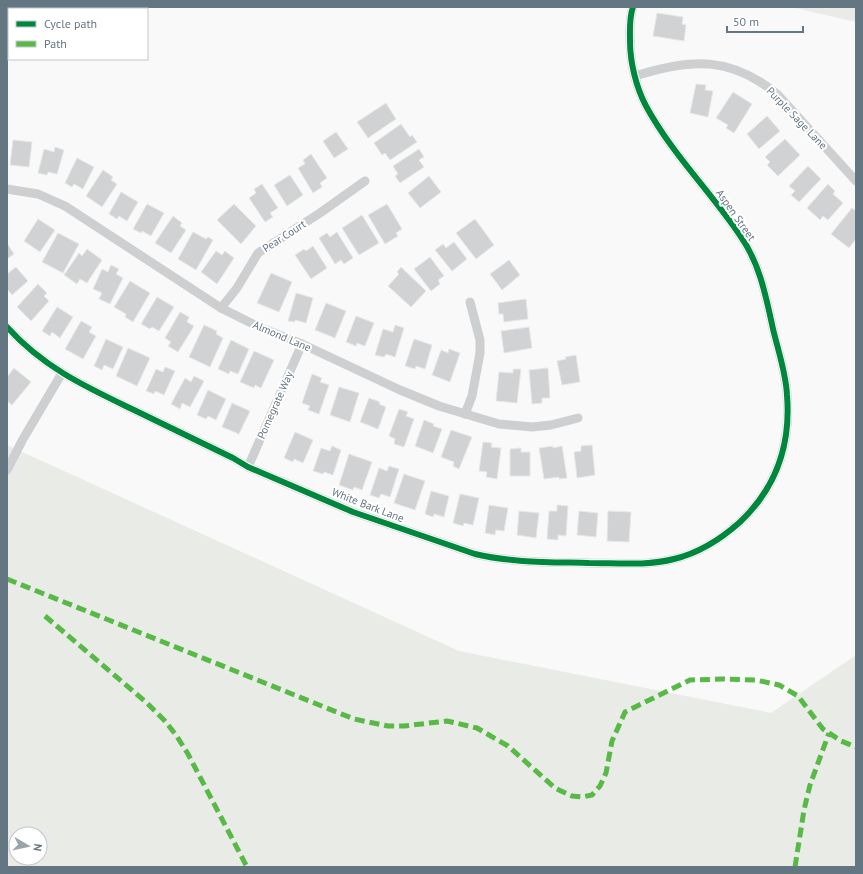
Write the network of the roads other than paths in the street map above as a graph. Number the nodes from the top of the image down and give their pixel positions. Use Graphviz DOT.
graph roads {
  1 [pos="633,7"];
  2 [pos="635,76"];
  3 [pos="365,181"];
  4 [pos="856,181"];
  5 [pos="7,189"];
  6 [pos="470,302"];
  7 [pos="221,308"];
  8 [pos="7,327"];
  9 [pos="302,344"];
  10 [pos="62,373"];
  11 [pos="465,414"];
  12 [pos="578,418"];
  13 [pos="248,467"];
  14 [pos="7,470"];
  15 [pos="748,514"];
  1 -- 2 [label="street, Aspen Street"];
  2 -- 4 [label="street, Purple Sage Lane"];
  2 -- 15 [label="street, Aspen Street"];
  3 -- 7 [label="street, Pear Court"];
  5 -- 7 [label="street, Almond Lane"];
  6 -- 11 [label="street"];
  7 -- 9 [label="street, Almond Lane"];
  8 -- 10 [label="street, White Bark Lane"];
  9 -- 11 [label="street, Almond Lane"];
  9 -- 13 [label="street, Pomegrate Way"];
  10 -- 13 [label="street, White Bark Lane"];
  10 -- 14 [label="street"];
  11 -- 12 [label="street, Almond Lane"];
  13 -- 15 [label="street, White Bark Lane"];
}
